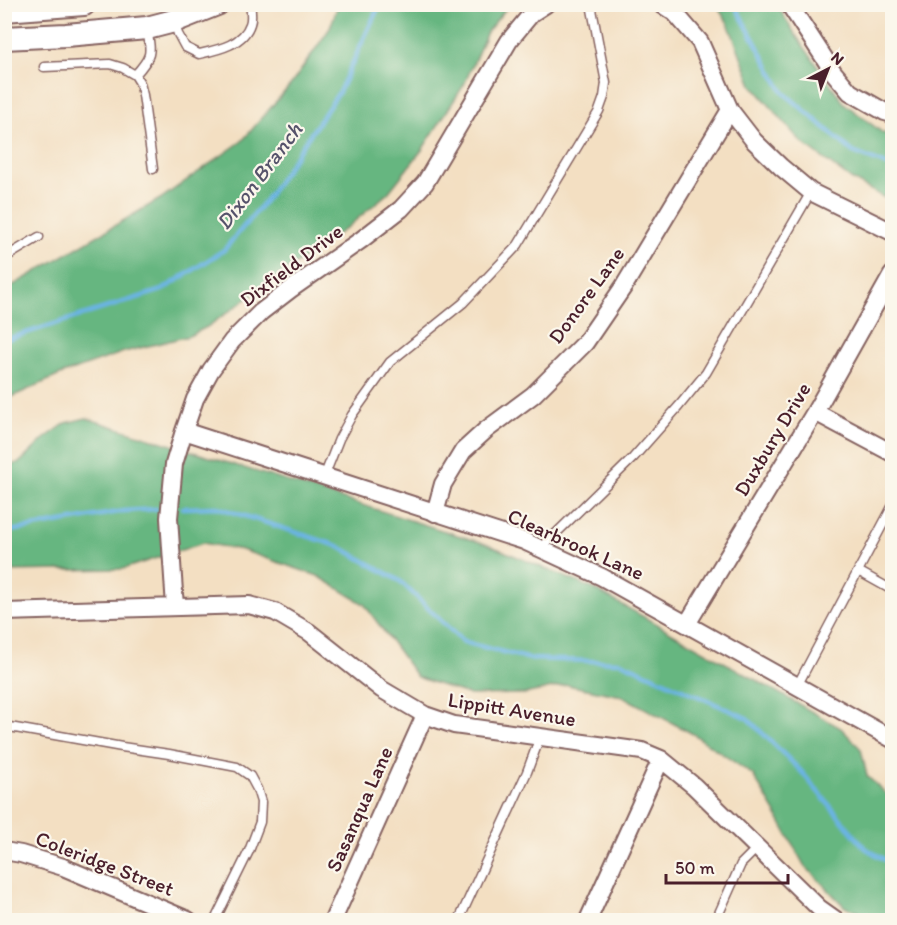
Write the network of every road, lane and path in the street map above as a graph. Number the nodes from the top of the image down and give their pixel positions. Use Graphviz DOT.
graph roads {
  1 [pos="84,4"];
  2 [pos="217,4"];
  3 [pos="250,4"];
  4 [pos="546,4"];
  5 [pos="591,4"];
  6 [pos="661,4"];
  7 [pos="789,4"];
  8 [pos="4,10"];
  9 [pos="174,21"];
  10 [pos="147,28"];
  11 [pos="4,38"];
  12 [pos="44,67"];
  13 [pos="135,75"];
  14 [pos="730,110"];
  15 [pos="892,114"];
  16 [pos="153,169"];
  17 [pos="810,192"];
  18 [pos="892,232"];
  19 [pos="39,237"];
  20 [pos="4,258"];
  21 [pos="892,275"];
  22 [pos="815,412"];
  23 [pos="184,431"];
  24 [pos="892,453"];
  25 [pos="324,477"];
  26 [pos="892,507"];
  27 [pos="435,513"];
  28 [pos="540,549"];
  29 [pos="858,571"];
  30 [pos="892,590"];
  31 [pos="175,607"];
  32 [pos="4,612"];
  33 [pos="687,624"];
  34 [pos="797,686"];
  35 [pos="425,715"];
  36 [pos="4,726"];
  37 [pos="540,737"];
  38 [pos="892,739"];
  39 [pos="661,759"];
  40 [pos="757,848"];
  41 [pos="4,851"];
  42 [pos="188,921"];
  43 [pos="215,921"];
  44 [pos="333,921"];
  45 [pos="459,921"];
  46 [pos="588,921"];
  47 [pos="716,921"];
  48 [pos="836,921"];
  1 -- 8 [label="main road"];
  2 -- 9 [label="main road"];
  3 -- 9 [label="lane"];
  4 -- 23 [label="street, Dixfield Drive"];
  5 -- 25 [label="lane"];
  6 -- 14 [label="street"];
  7 -- 15 [label="street"];
  9 -- 10 [label="main road"];
  10 -- 11 [label="main road"];
  10 -- 13 [label="lane"];
  12 -- 13 [label="lane"];
  13 -- 16 [label="lane"];
  14 -- 17 [label="street"];
  14 -- 27 [label="street, Donore Lane"];
  17 -- 18 [label="street"];
  17 -- 28 [label="lane"];
  19 -- 20 [label="lane"];
  21 -- 22 [label="street, Duxbury Drive"];
  22 -- 24 [label="street"];
  22 -- 33 [label="street, Duxbury Drive"];
  23 -- 25 [label="street, Clearbrook Lane"];
  23 -- 31 [label="street, Dixfield Drive"];
  25 -- 27 [label="street, Clearbrook Lane"];
  26 -- 29 [label="lane"];
  27 -- 28 [label="street, Clearbrook Lane"];
  28 -- 33 [label="street, Clearbrook Lane"];
  29 -- 30 [label="lane"];
  29 -- 34 [label="lane"];
  31 -- 32 [label="street, Lippitt Avenue"];
  31 -- 35 [label="street, Lippitt Avenue"];
  33 -- 34 [label="street, Clearbrook Lane"];
  34 -- 38 [label="street, Clearbrook Lane"];
  35 -- 37 [label="street, Lippitt Avenue"];
  35 -- 44 [label="street, Sasanqua Lane"];
  36 -- 43 [label="lane"];
  37 -- 39 [label="street, Lippitt Avenue"];
  37 -- 45 [label="lane"];
  39 -- 40 [label="street, Lippitt Avenue"];
  39 -- 46 [label="street"];
  40 -- 47 [label="lane"];
  40 -- 48 [label="street, Lippitt Avenue"];
  41 -- 42 [label="street, Coleridge Street"];
}
